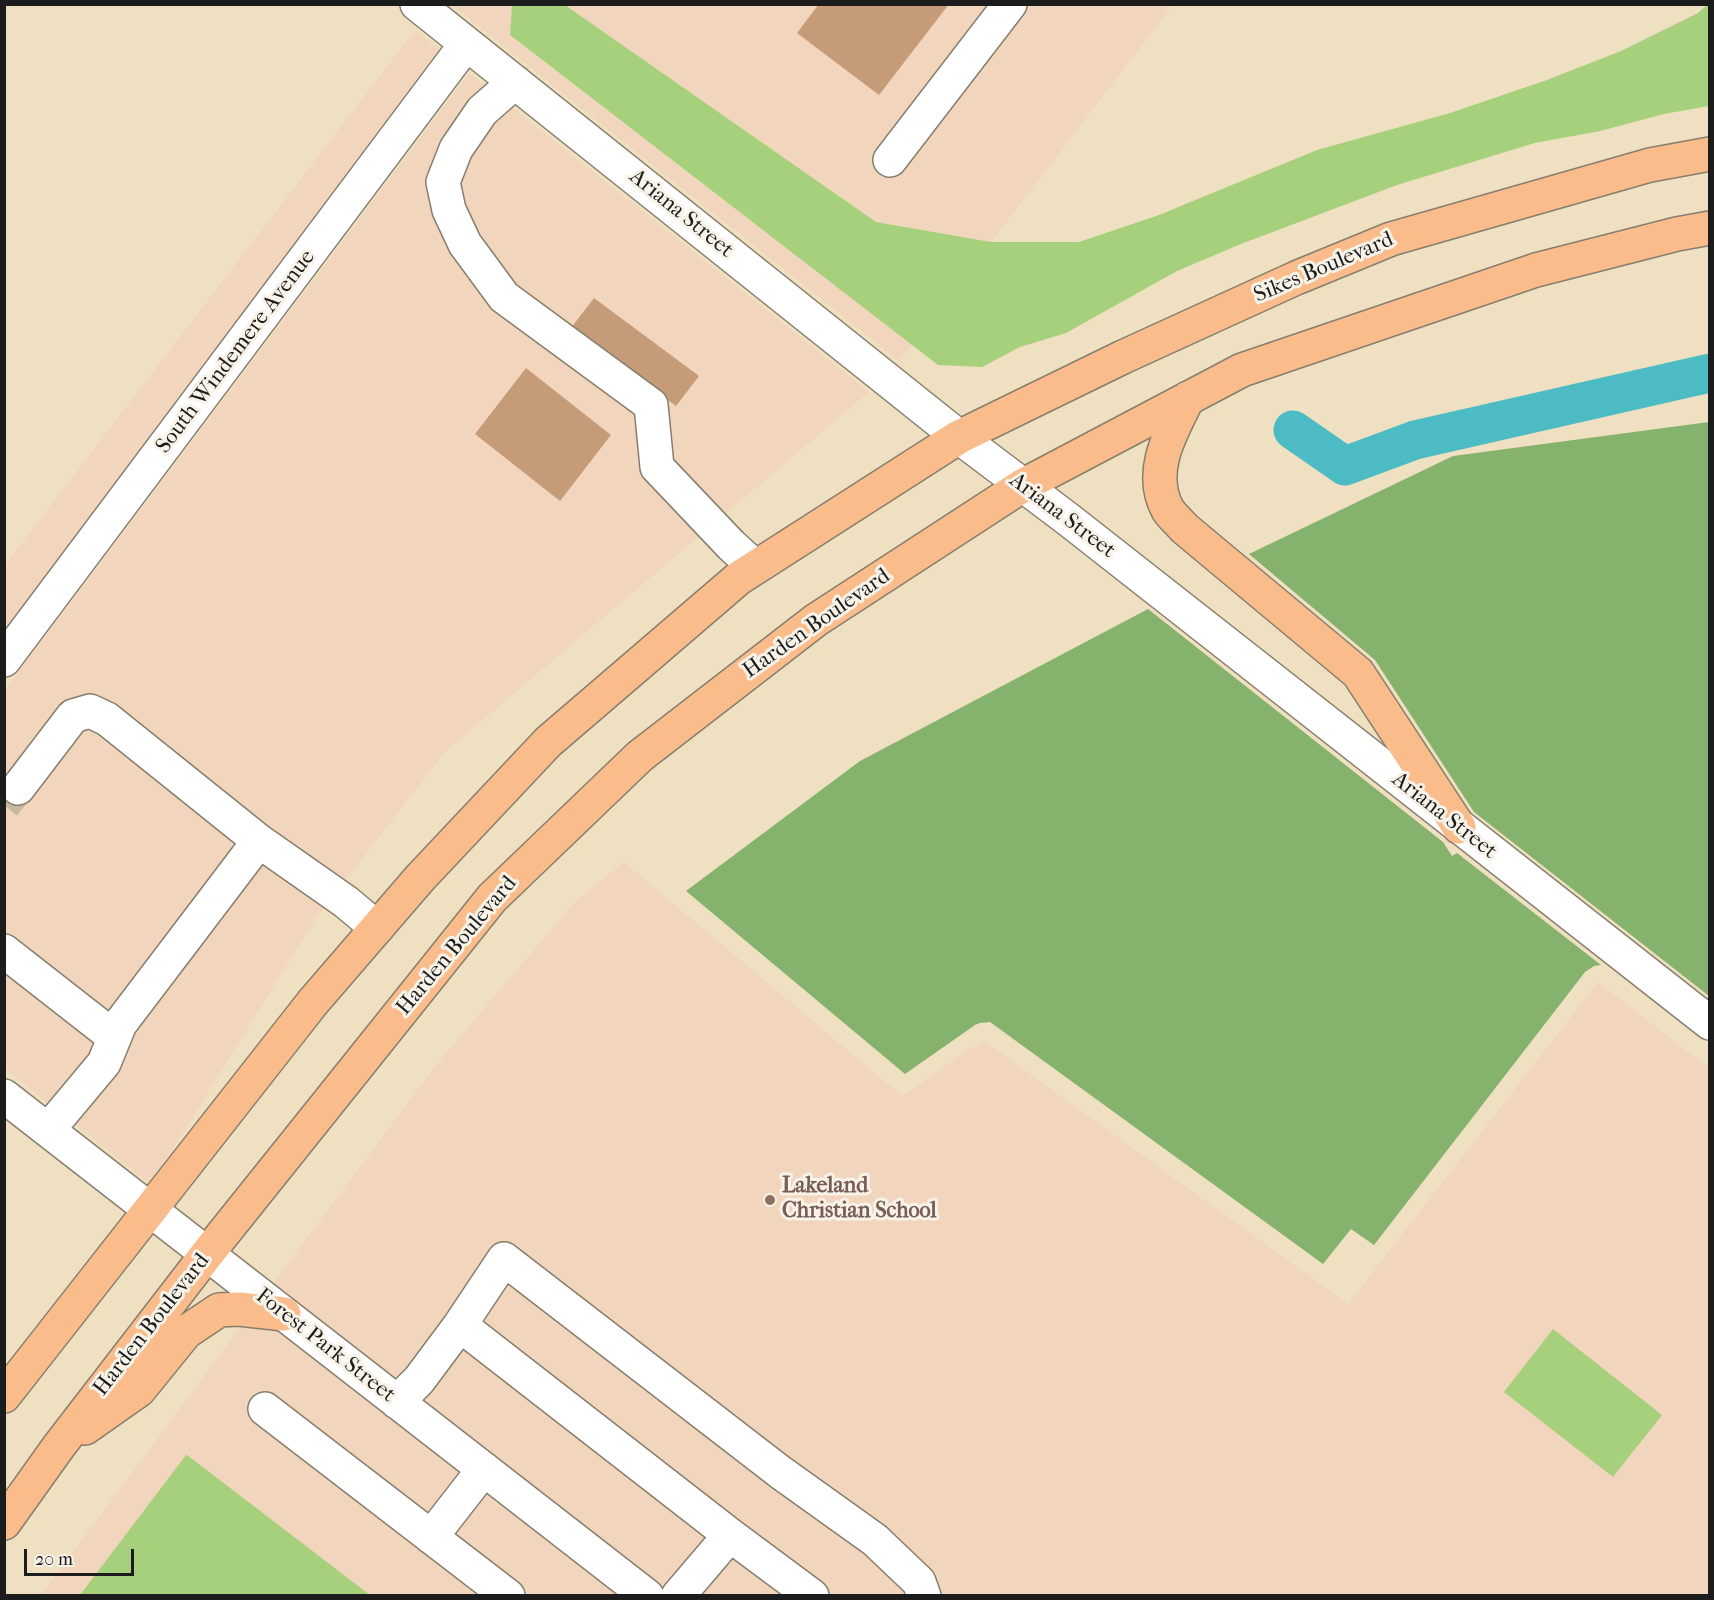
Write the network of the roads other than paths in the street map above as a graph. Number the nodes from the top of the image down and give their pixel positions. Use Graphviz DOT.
graph roads {
  1 [pos="417,4"];
  2 [pos="1010,4"];
  3 [pos="466,44"];
  4 [pos="515,82"];
  5 [pos="1710,154"];
  6 [pos="890,160"];
  7 [pos="1710,228"];
  8 [pos="1188,398"];
  9 [pos="959,437"];
  10 [pos="1022,486"];
  11 [pos="756,567"];
  12 [pos="4,660"];
  13 [pos="18,788"];
  14 [pos="1459,827"];
  15 [pos="259,841"];
  16 [pos="377,928"];
  17 [pos="4,951"];
  18 [pos="1710,1023"];
  19 [pos="114,1037"];
  20 [pos="4,1096"];
  21 [pos="48,1130"];
  22 [pos="149,1210"];
  23 [pos="207,1254"];
  24 [pos="284,1314"];
  25 [pos="460,1325"];
  26 [pos="4,1396"];
  27 [pos="397,1402"];
  28 [pos="265,1409"];
  29 [pos="59,1446"];
  30 [pos="484,1469"];
  31 [pos="4,1523"];
  32 [pos="730,1535"];
  33 [pos="431,1537"];
  34 [pos="508,1596"];
  35 [pos="648,1596"];
  36 [pos="678,1596"];
  37 [pos="812,1596"];
  38 [pos="924,1596"];
  1 -- 3 [label="street, Ariana Street"];
  2 -- 6 [label="street"];
  3 -- 4 [label="street, Ariana Street"];
  3 -- 12 [label="street, South Windemere Avenue"];
  4 -- 9 [label="street, Ariana Street"];
  4 -- 11 [label="street"];
  5 -- 9 [label="main road, Sikes Boulevard"];
  7 -- 8 [label="main road"];
  8 -- 10 [label="main road"];
  8 -- 14 [label="main road"];
  9 -- 10 [label="street, Ariana Street"];
  9 -- 11 [label="main road"];
  10 -- 14 [label="street, Ariana Street"];
  10 -- 23 [label="main road, Harden Boulevard"];
  11 -- 16 [label="main road"];
  13 -- 15 [label="street"];
  14 -- 18 [label="street, Ariana Street"];
  15 -- 16 [label="street"];
  15 -- 19 [label="street"];
  16 -- 22 [label="main road"];
  17 -- 19 [label="street"];
  19 -- 21 [label="street"];
  20 -- 21 [label="street, Forest Park Street"];
  21 -- 22 [label="street, Forest Park Street"];
  22 -- 23 [label="street, Forest Park Street"];
  22 -- 26 [label="main road"];
  23 -- 24 [label="street, Forest Park Street"];
  23 -- 29 [label="main road, Harden Boulevard"];
  24 -- 27 [label="street, Forest Park Street"];
  24 -- 29 [label="main road"];
  25 -- 27 [label="street"];
  25 -- 32 [label="street"];
  25 -- 38 [label="street"];
  27 -- 30 [label="street, Forest Park Street"];
  28 -- 33 [label="street"];
  29 -- 31 [label="main road, Harden Boulevard"];
  30 -- 33 [label="street"];
  30 -- 35 [label="street, Forest Park Street"];
  32 -- 36 [label="street"];
  32 -- 37 [label="street"];
  33 -- 34 [label="street"];
}
